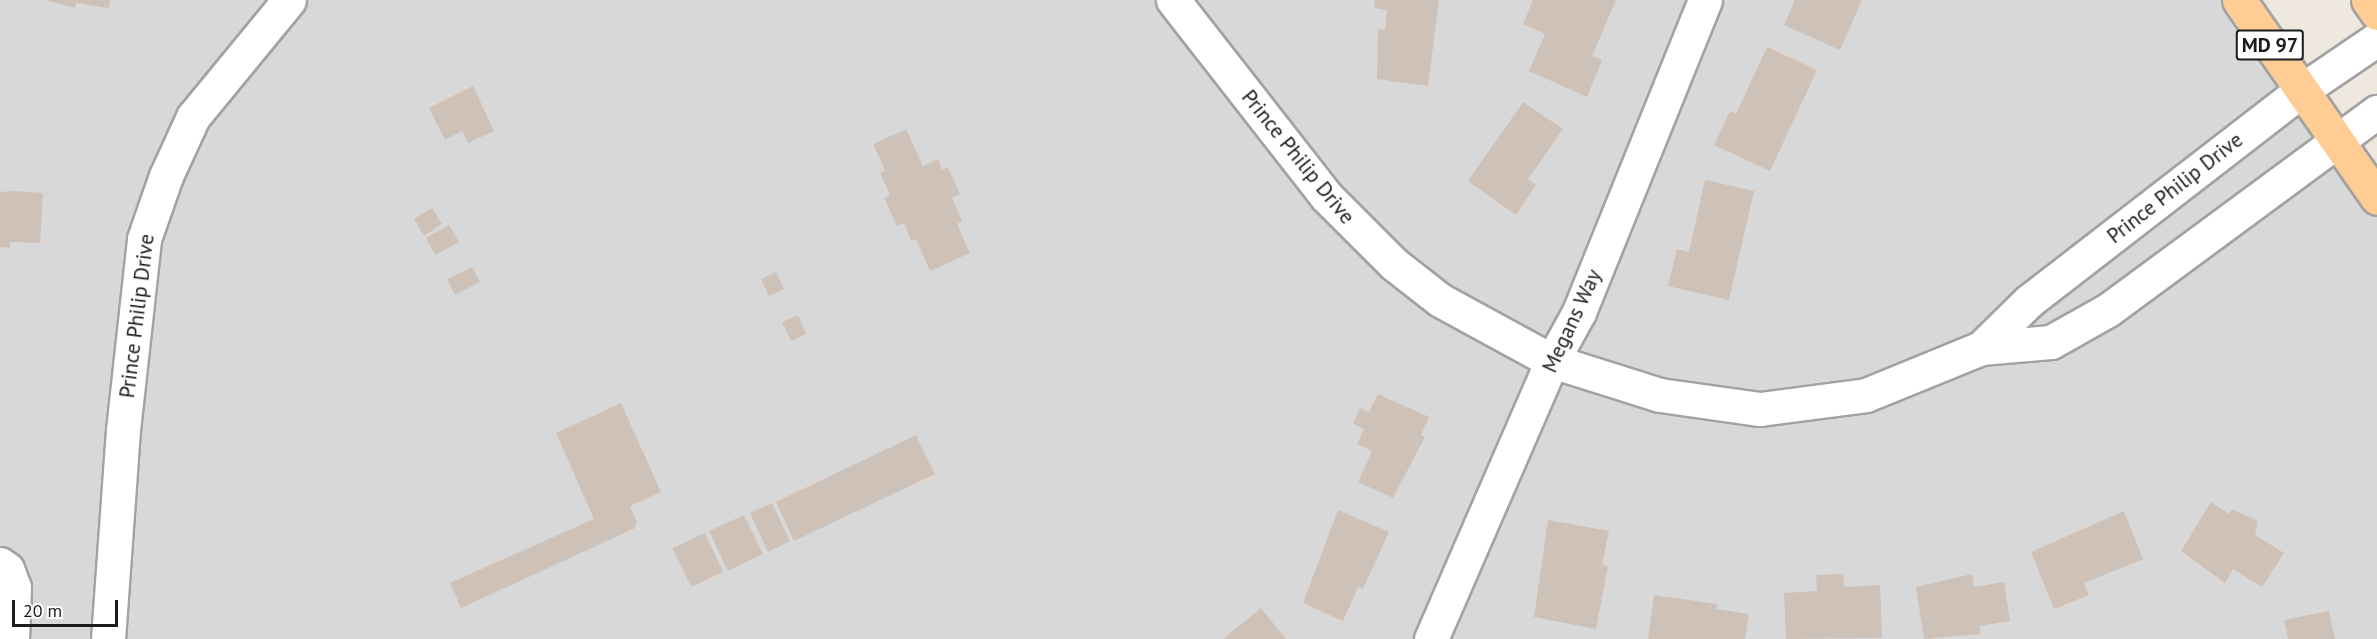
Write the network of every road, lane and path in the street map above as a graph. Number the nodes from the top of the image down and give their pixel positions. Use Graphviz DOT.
graph roads {
  1 [pos="289,0"];
  2 [pos="1173,0"];
  3 [pos="1705,0"];
  4 [pos="2239,0"];
  5 [pos="2368,0"];
  6 [pos="2377,13"];
  7 [pos="2377,39"];
  8 [pos="2302,90"];
  9 [pos="2377,112"];
  10 [pos="2337,143"];
  11 [pos="2377,198"];
  12 [pos="1981,348"];
  13 [pos="1552,361"];
  14 [pos="0,564"];
  15 [pos="12,639"];
  16 [pos="108,639"];
  17 [pos="1431,639"];
  1 -- 16 [label="street, Prince Philip Drive"];
  2 -- 13 [label="street, Prince Philip Drive"];
  3 -- 13 [label="street, Megans Way"];
  4 -- 8 [label="main road, MD 97"];
  5 -- 6 [label="main road"];
  7 -- 8 [label="street, Prince Philip Drive"];
  8 -- 10 [label="main road, MD 97"];
  8 -- 12 [label="street, Prince Philip Drive"];
  9 -- 10 [label="street, Prince Philip Drive"];
  10 -- 11 [label="main road, MD 97"];
  10 -- 12 [label="street, Prince Philip Drive"];
  12 -- 13 [label="street, Prince Philip Drive"];
  13 -- 17 [label="street, Megans Way"];
  14 -- 15 [label="street"];
}
